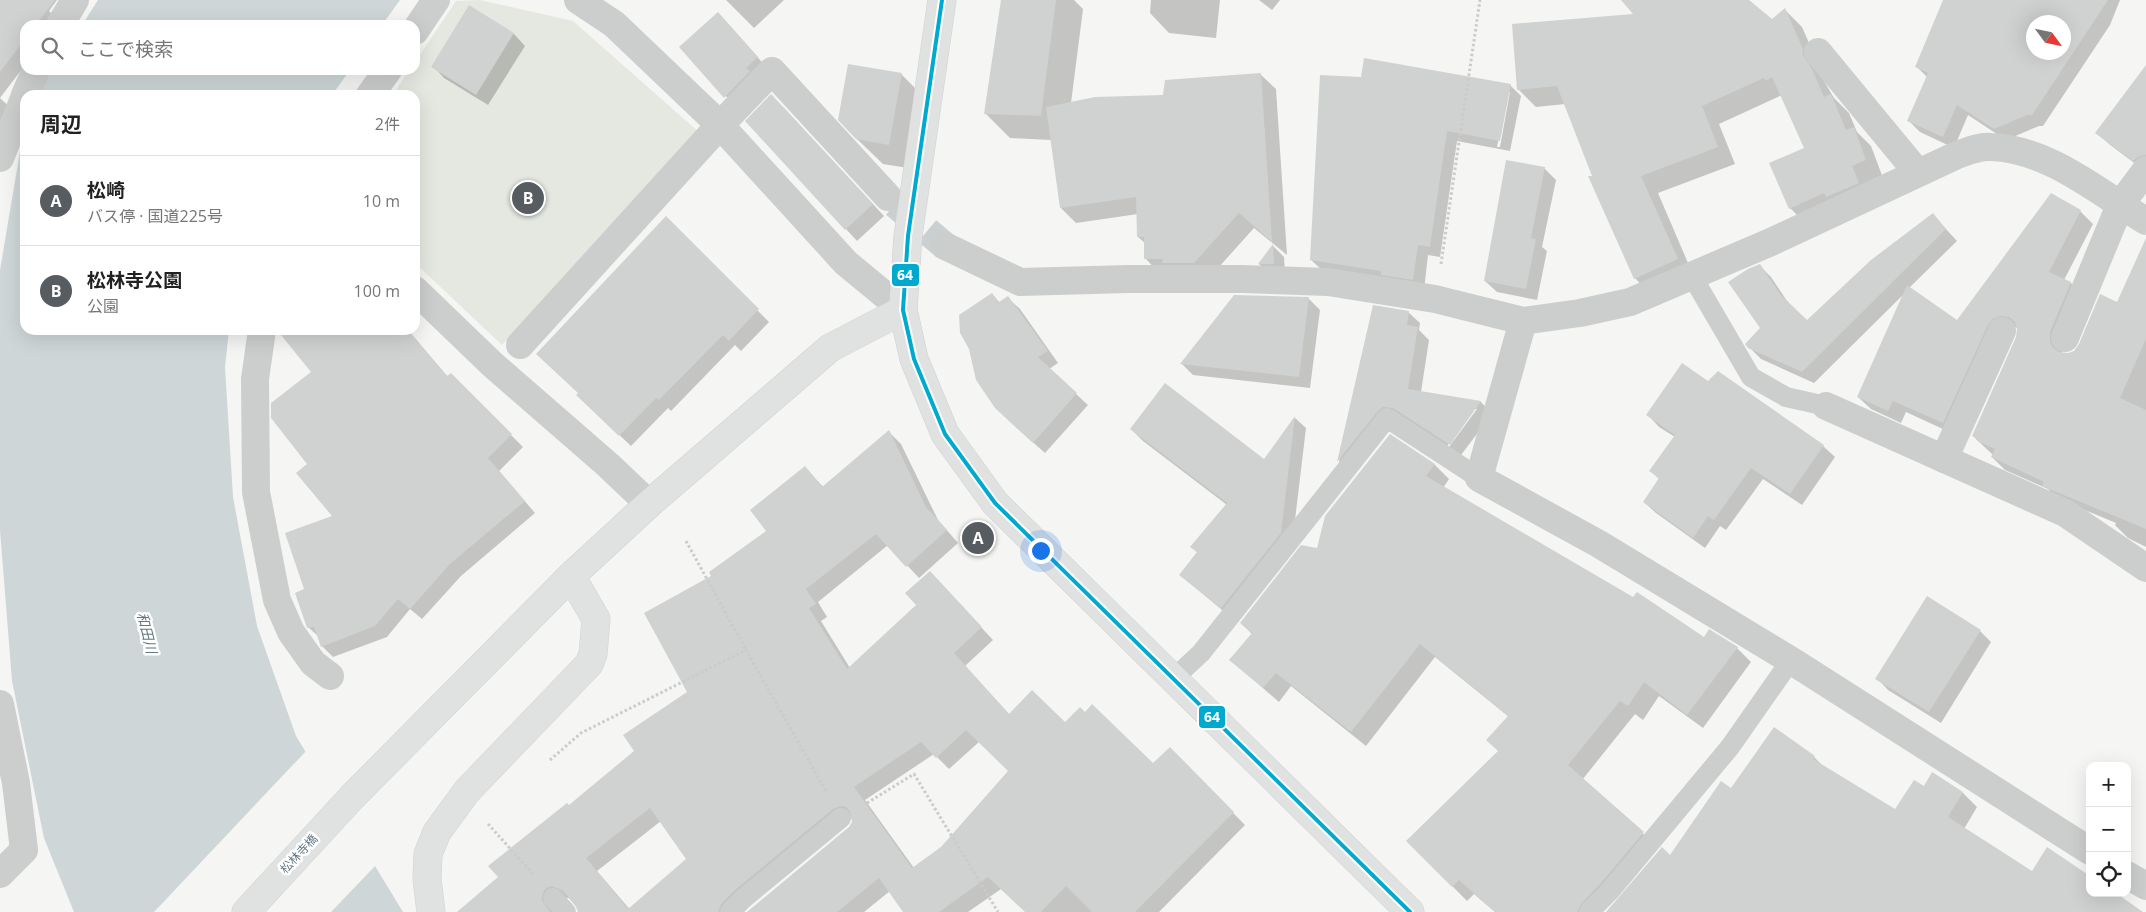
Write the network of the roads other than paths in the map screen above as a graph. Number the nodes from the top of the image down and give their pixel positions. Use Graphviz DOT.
graph roads {
  1 [pos="75,0"];
  2 [pos="436,0"];
  3 [pos="578,0"];
  4 [pos="942,0"];
  5 [pos="63,20"];
  6 [pos="420,24"];
  7 [pos="1818,52"];
  8 [pos="34,75"];
  9 [pos="384,75"];
  10 [pos="27,90"];
  11 [pos="374,90"];
  12 [pos="20,108"];
  13 [pos="720,125"];
  14 [pos="0,158"];
  15 [pos="2146,170"];
  16 [pos="1918,173"];
  17 [pos="888,198"];
  18 [pos="2120,205"];
  19 [pos="2146,221"];
  20 [pos="945,246"];
  21 [pos="1692,276"];
  22 [pos="420,295"];
  23 [pos="903,310"];
  24 [pos="1523,321"];
  25 [pos="2002,332"];
  26 [pos="261,335"];
  27 [pos="2065,338"];
  28 [pos="520,345"];
  29 [pos="1826,406"];
  30 [pos="1944,459"];
  31 [pos="1479,478"];
  32 [pos="649,504"];
  33 [pos="2146,568"];
  34 [pos="571,576"];
  35 [pos="1791,660"];
  36 [pos="330,676"];
  37 [pos="1173,679"];
  38 [pos="0,704"];
  39 [pos="841,818"];
  40 [pos="2086,847"];
  41 [pos="0,874"];
  42 [pos="2131,877"];
  43 [pos="2146,886"];
  44 [pos="246,912"];
  45 [pos="431,912"];
  46 [pos="730,912"];
  47 [pos="1410,912"];
  48 [pos="1589,912"];
  1 -- 5 [label="street"];
  2 -- 6 [label="street"];
  3 -- 13 [label="street"];
  4 -- 23 [label="main road"];
  7 -- 16 [label="street"];
  8 -- 10 [label="street"];
  9 -- 11 [label="street"];
  12 -- 14 [label="street"];
  13 -- 17 [label="street"];
  13 -- 23 [label="street"];
  13 -- 28 [label="street"];
  15 -- 18 [label="street"];
  16 -- 18 [label="street"];
  16 -- 21 [label="street"];
  18 -- 19 [label="street"];
  18 -- 27 [label="street"];
  20 -- 24 [label="street"];
  21 -- 24 [label="street"];
  21 -- 29 [label="lane"];
  22 -- 32 [label="street"];
  23 -- 32 [label="main road, 松林寺橋"];
  23 -- 37 [label="main road"];
  24 -- 31 [label="street"];
  25 -- 30 [label="street"];
  26 -- 36 [label="street"];
  29 -- 30 [label="street"];
  30 -- 33 [label="street"];
  31 -- 35 [label="street"];
  31 -- 37 [label="lane"];
  32 -- 34 [label="main road, 松林寺橋"];
  34 -- 44 [label="main road, 松林寺橋"];
  34 -- 45 [label="main road"];
  35 -- 40 [label="street"];
  35 -- 48 [label="lane"];
  37 -- 47 [label="main road"];
  38 -- 41 [label="street"];
  39 -- 46 [label="lane"];
  42 -- 43 [label="street"];
}
